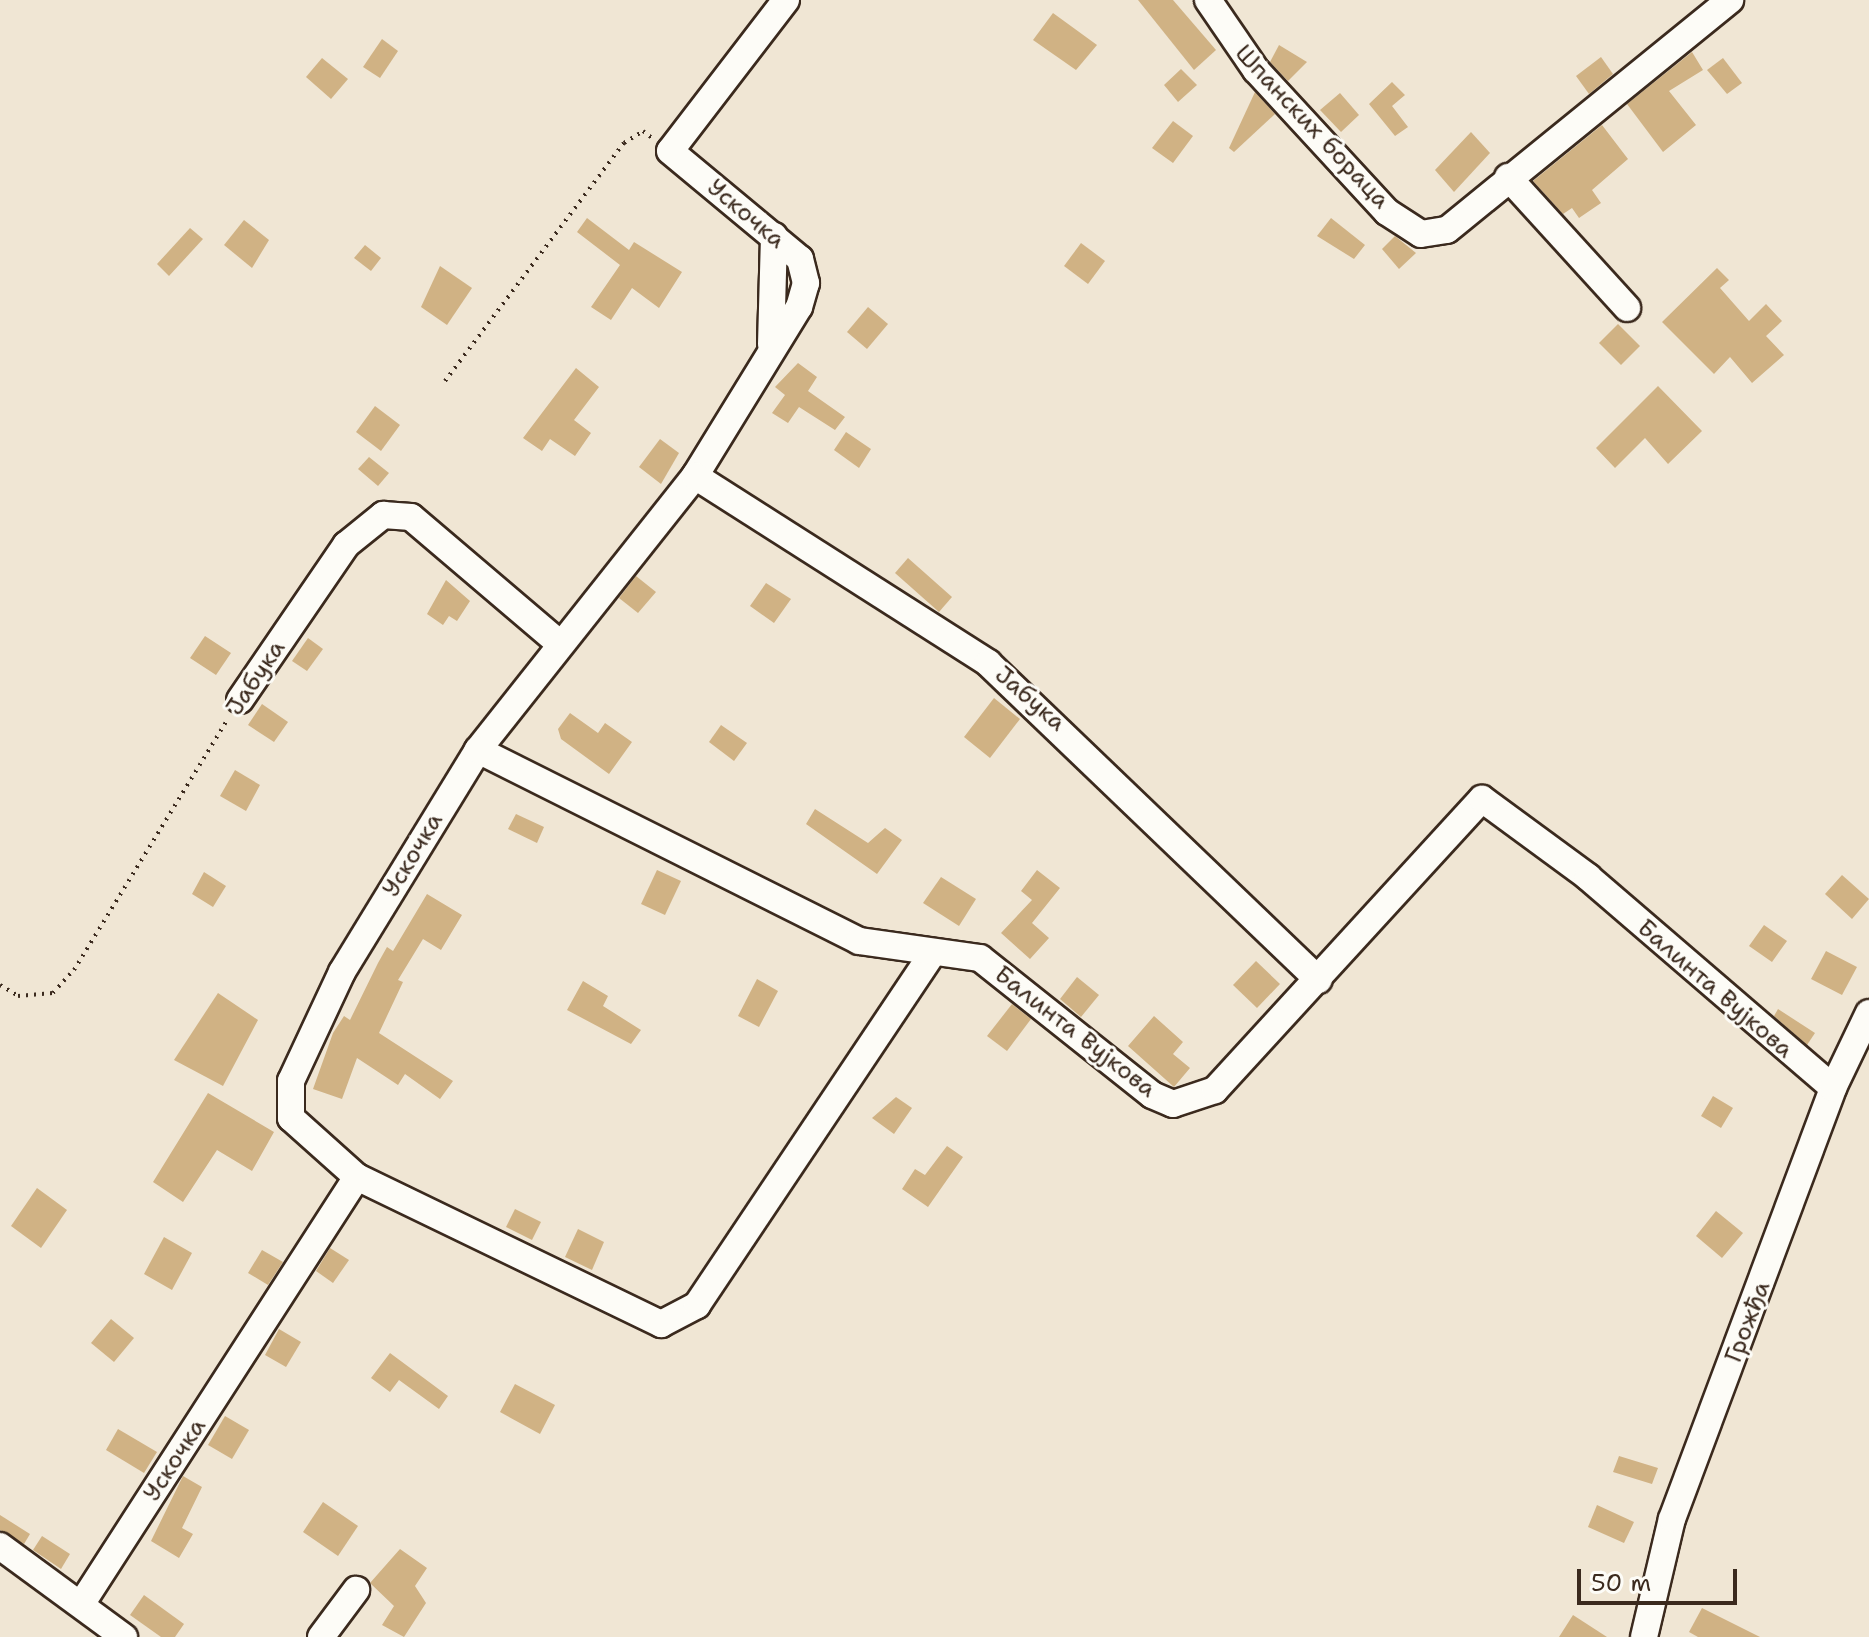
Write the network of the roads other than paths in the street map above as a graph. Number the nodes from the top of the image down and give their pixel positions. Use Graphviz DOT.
graph roads {
  1 [pos="786,0"];
  2 [pos="1208,0"];
  3 [pos="1730,0"];
  4 [pos="1508,177"];
  5 [pos="1627,308"];
  6 [pos="695,476"];
  7 [pos="559,643"];
  8 [pos="240,700"];
  9 [pos="478,750"];
  10 [pos="931,956"];
  11 [pos="1319,980"];
  12 [pos="1869,1013"];
  13 [pos="1833,1088"];
  14 [pos="357,1177"];
  15 [pos="0,1546"];
  16 [pos="356,1590"];
  17 [pos="82,1603"];
  18 [pos="124,1637"];
  19 [pos="321,1637"];
  20 [pos="1644,1637"];
  1 -- 6 [label="street, Ускочка"];
  2 -- 4 [label="street, Шпанских бораца"];
  3 -- 4 [label="street, Шпанских бораца"];
  4 -- 5 [label="street"];
  6 -- 7 [label="street, Ускочка"];
  6 -- 11 [label="street, Јабука"];
  7 -- 8 [label="street, Јабука"];
  7 -- 9 [label="street, Ускочка"];
  9 -- 10 [label="street"];
  9 -- 14 [label="street, Ускочка"];
  10 -- 11 [label="street, Балинта Вујкова"];
  10 -- 14 [label="street"];
  11 -- 13 [label="street, Балинта Вујкова"];
  12 -- 13 [label="street, Грожђа"];
  13 -- 20 [label="street, Грожђа"];
  14 -- 17 [label="street, Ускочка"];
  15 -- 17 [label="street"];
  16 -- 19 [label="street"];
  17 -- 18 [label="street"];
}
